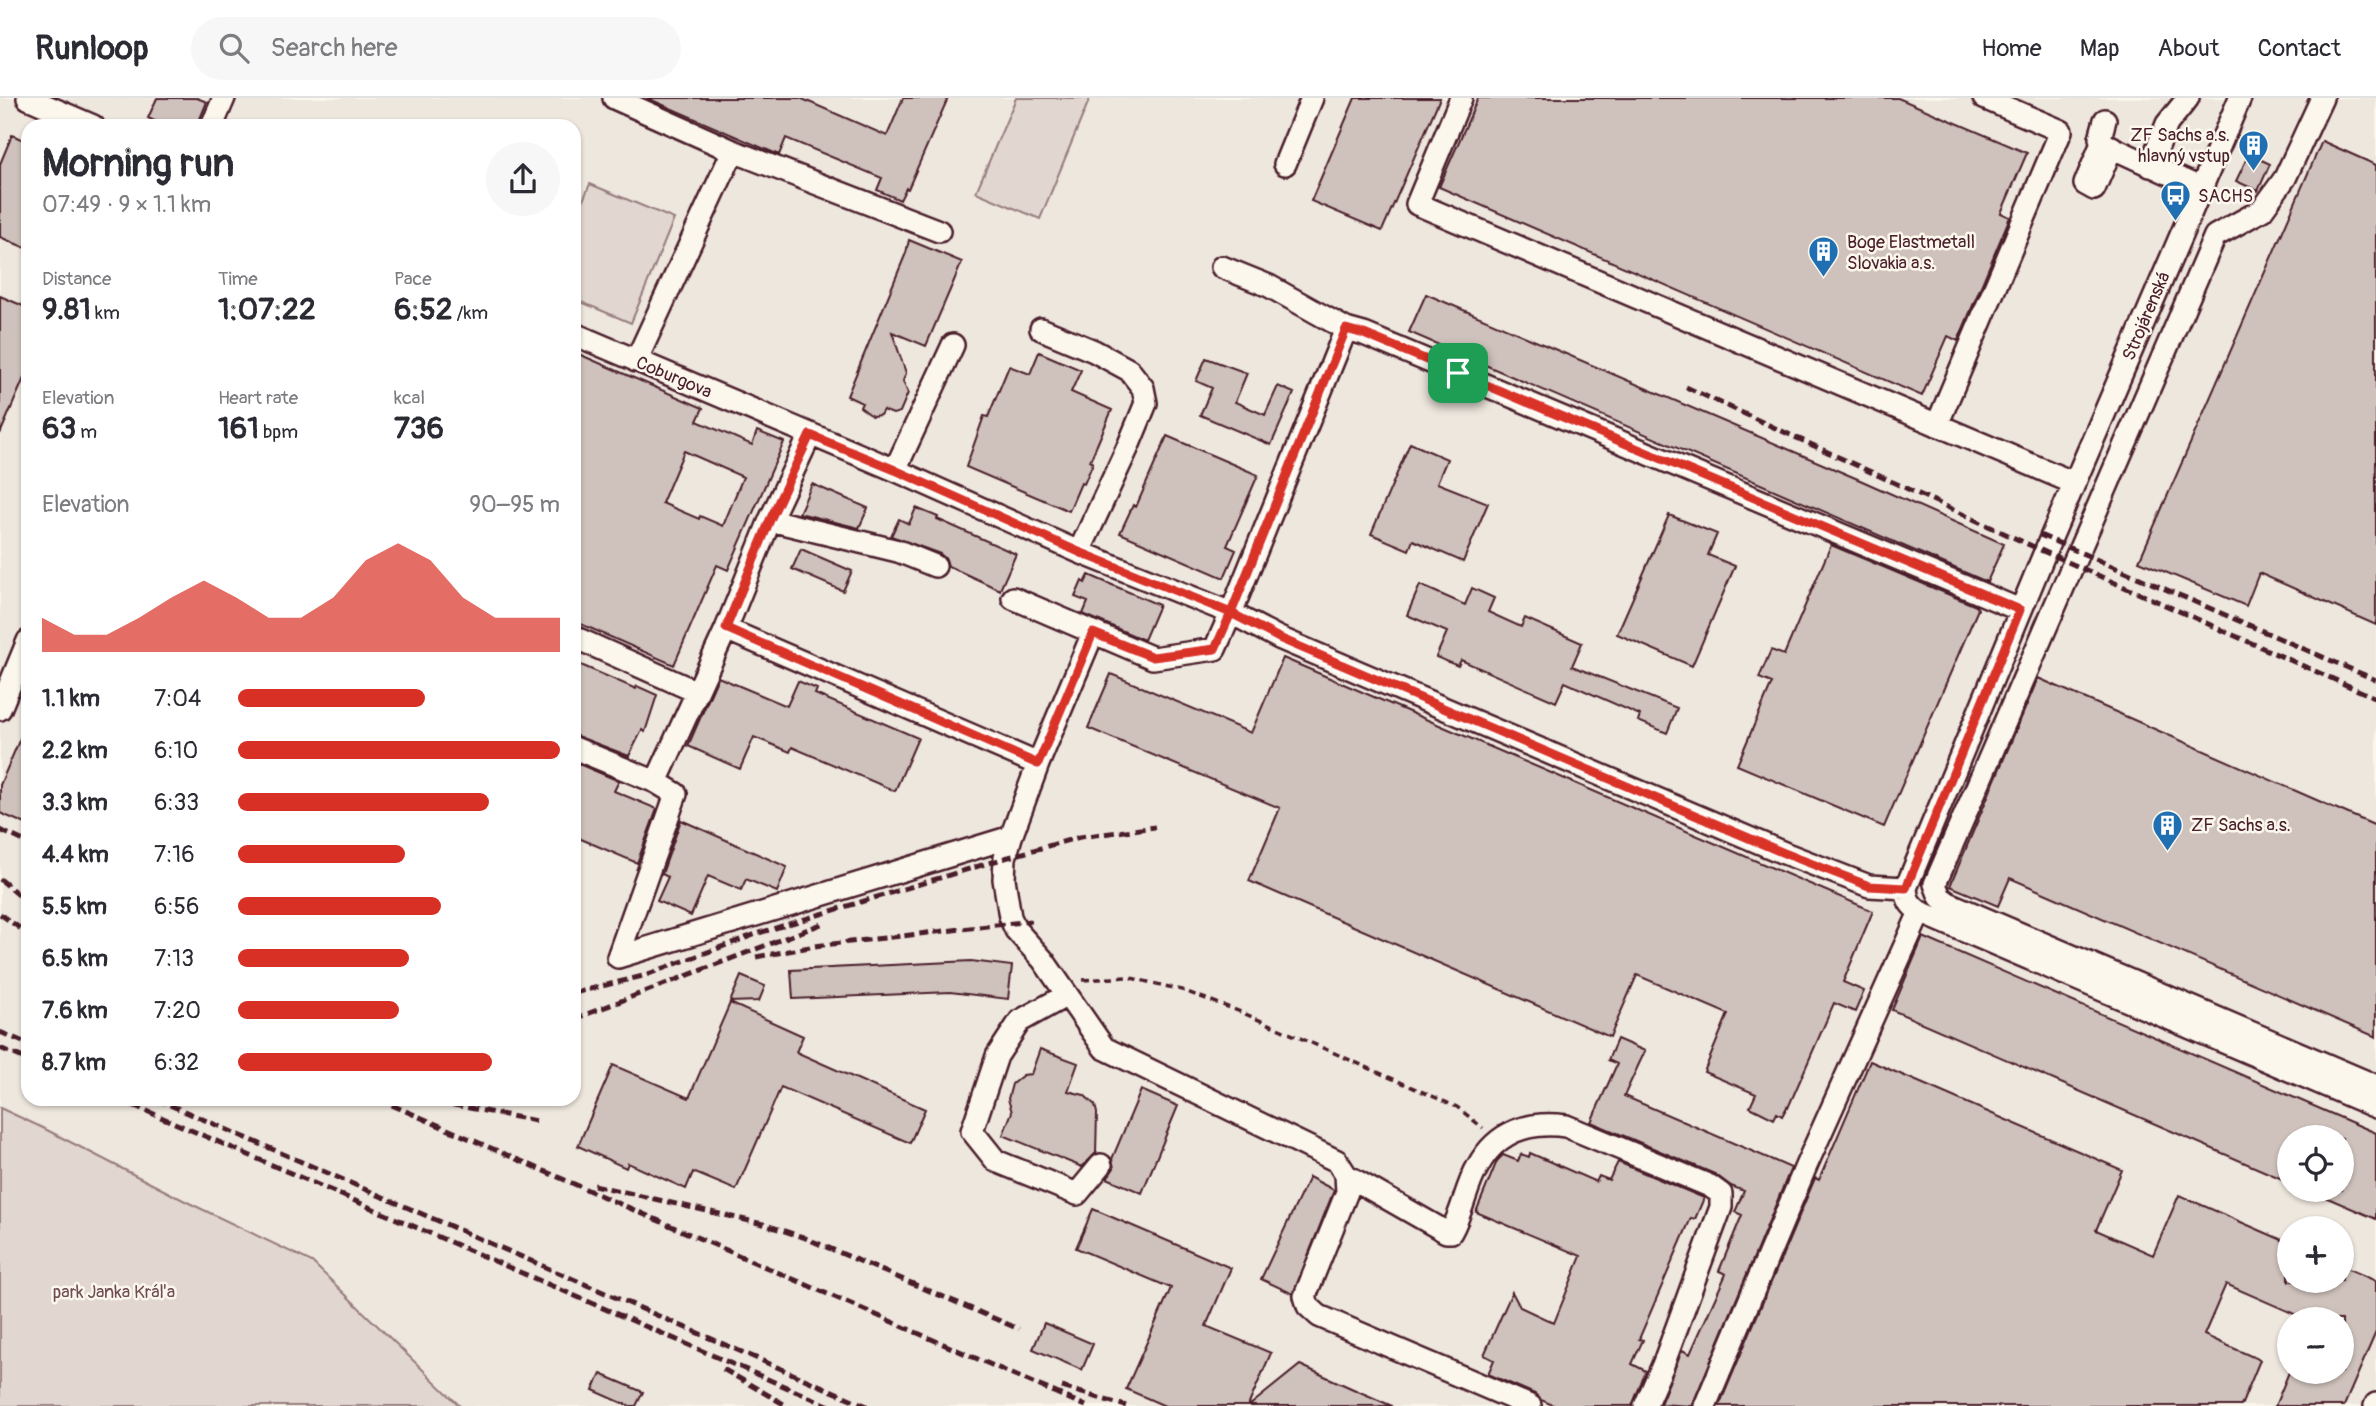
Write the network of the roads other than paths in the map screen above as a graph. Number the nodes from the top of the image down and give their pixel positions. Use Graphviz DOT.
graph roads {
  1 [pos="28,98"];
  2 [pos="224,98"];
  3 [pos="614,98"];
  4 [pos="1312,98"];
  5 [pos="1461,98"];
  6 [pos="1984,98"];
  7 [pos="2188,98"];
  8 [pos="2240,98"];
  9 [pos="2322,98"];
  10 [pos="77,119"];
  11 [pos="215,119"];
  12 [pos="2105,120"];
  13 [pos="733,151"];
  14 [pos="1285,164"];
  15 [pos="2150,166"];
  16 [pos="2200,188"];
  17 [pos="939,231"];
  18 [pos="1222,267"];
  19 [pos="1041,329"];
  20 [pos="1346,329"];
  21 [pos="581,337"];
  22 [pos="953,345"];
  23 [pos="636,361"];
  24 [pos="1937,425"];
  25 [pos="810,435"];
  26 [pos="895,470"];
  27 [pos="2074,483"];
  28 [pos="770,520"];
  29 [pos="1079,552"];
  30 [pos="935,566"];
  31 [pos="1013,598"];
  32 [pos="2020,610"];
  33 [pos="1231,613"];
  34 [pos="726,628"];
  35 [pos="1093,633"];
  36 [pos="581,640"];
  37 [pos="21,658"];
  38 [pos="697,692"];
  39 [pos="0,709"];
  40 [pos="581,751"];
  41 [pos="1038,764"];
  42 [pos="656,782"];
  43 [pos="1011,837"];
  44 [pos="1906,888"];
  45 [pos="1920,912"];
  46 [pos="1064,991"];
  47 [pos="2376,1086"];
  48 [pos="2376,1107"];
  49 [pos="1101,1165"];
  50 [pos="1346,1175"];
  51 [pos="1530,1406"];
  52 [pos="1645,1406"];
  53 [pos="1705,1406"];
  1 -- 10 [label="street"];
  2 -- 11 [label="street"];
  3 -- 13 [label="street"];
  4 -- 14 [label="street"];
  5 -- 24 [label="street"];
  6 -- 24 [label="street"];
  7 -- 15 [label="street"];
  8 -- 16 [label="street, Strojárenská"];
  9 -- 47 [label="street"];
  12 -- 15 [label="street"];
  13 -- 17 [label="street"];
  13 -- 23 [label="street"];
  15 -- 16 [label="street"];
  16 -- 27 [label="street, Strojárenská"];
  18 -- 20 [label="street"];
  19 -- 29 [label="street"];
  20 -- 32 [label="street"];
  20 -- 33 [label="street"];
  21 -- 23 [label="street, Coburgova"];
  22 -- 26 [label="street"];
  23 -- 25 [label="street, Coburgova"];
  24 -- 27 [label="street"];
  25 -- 26 [label="street, Coburgova"];
  25 -- 28 [label="street"];
  26 -- 29 [label="street, Coburgova"];
  27 -- 32 [label="street, Strojárenská"];
  28 -- 30 [label="street"];
  28 -- 34 [label="street"];
  29 -- 33 [label="street, Coburgova"];
  31 -- 35 [label="street"];
  32 -- 44 [label="street, Strojárenská"];
  33 -- 35 [label="street"];
  33 -- 44 [label="street, Coburgova"];
  34 -- 38 [label="street"];
  34 -- 41 [label="street"];
  35 -- 41 [label="street"];
  36 -- 38 [label="street"];
  37 -- 39 [label="street"];
  38 -- 42 [label="street"];
  40 -- 42 [label="street"];
  41 -- 43 [label="street"];
  42 -- 43 [label="street"];
  43 -- 46 [label="street"];
  44 -- 45 [label="street"];
  45 -- 48 [label="street"];
  45 -- 53 [label="street"];
  46 -- 49 [label="street"];
  46 -- 50 [label="street"];
  50 -- 51 [label="street"];
  50 -- 52 [label="street"];
}
